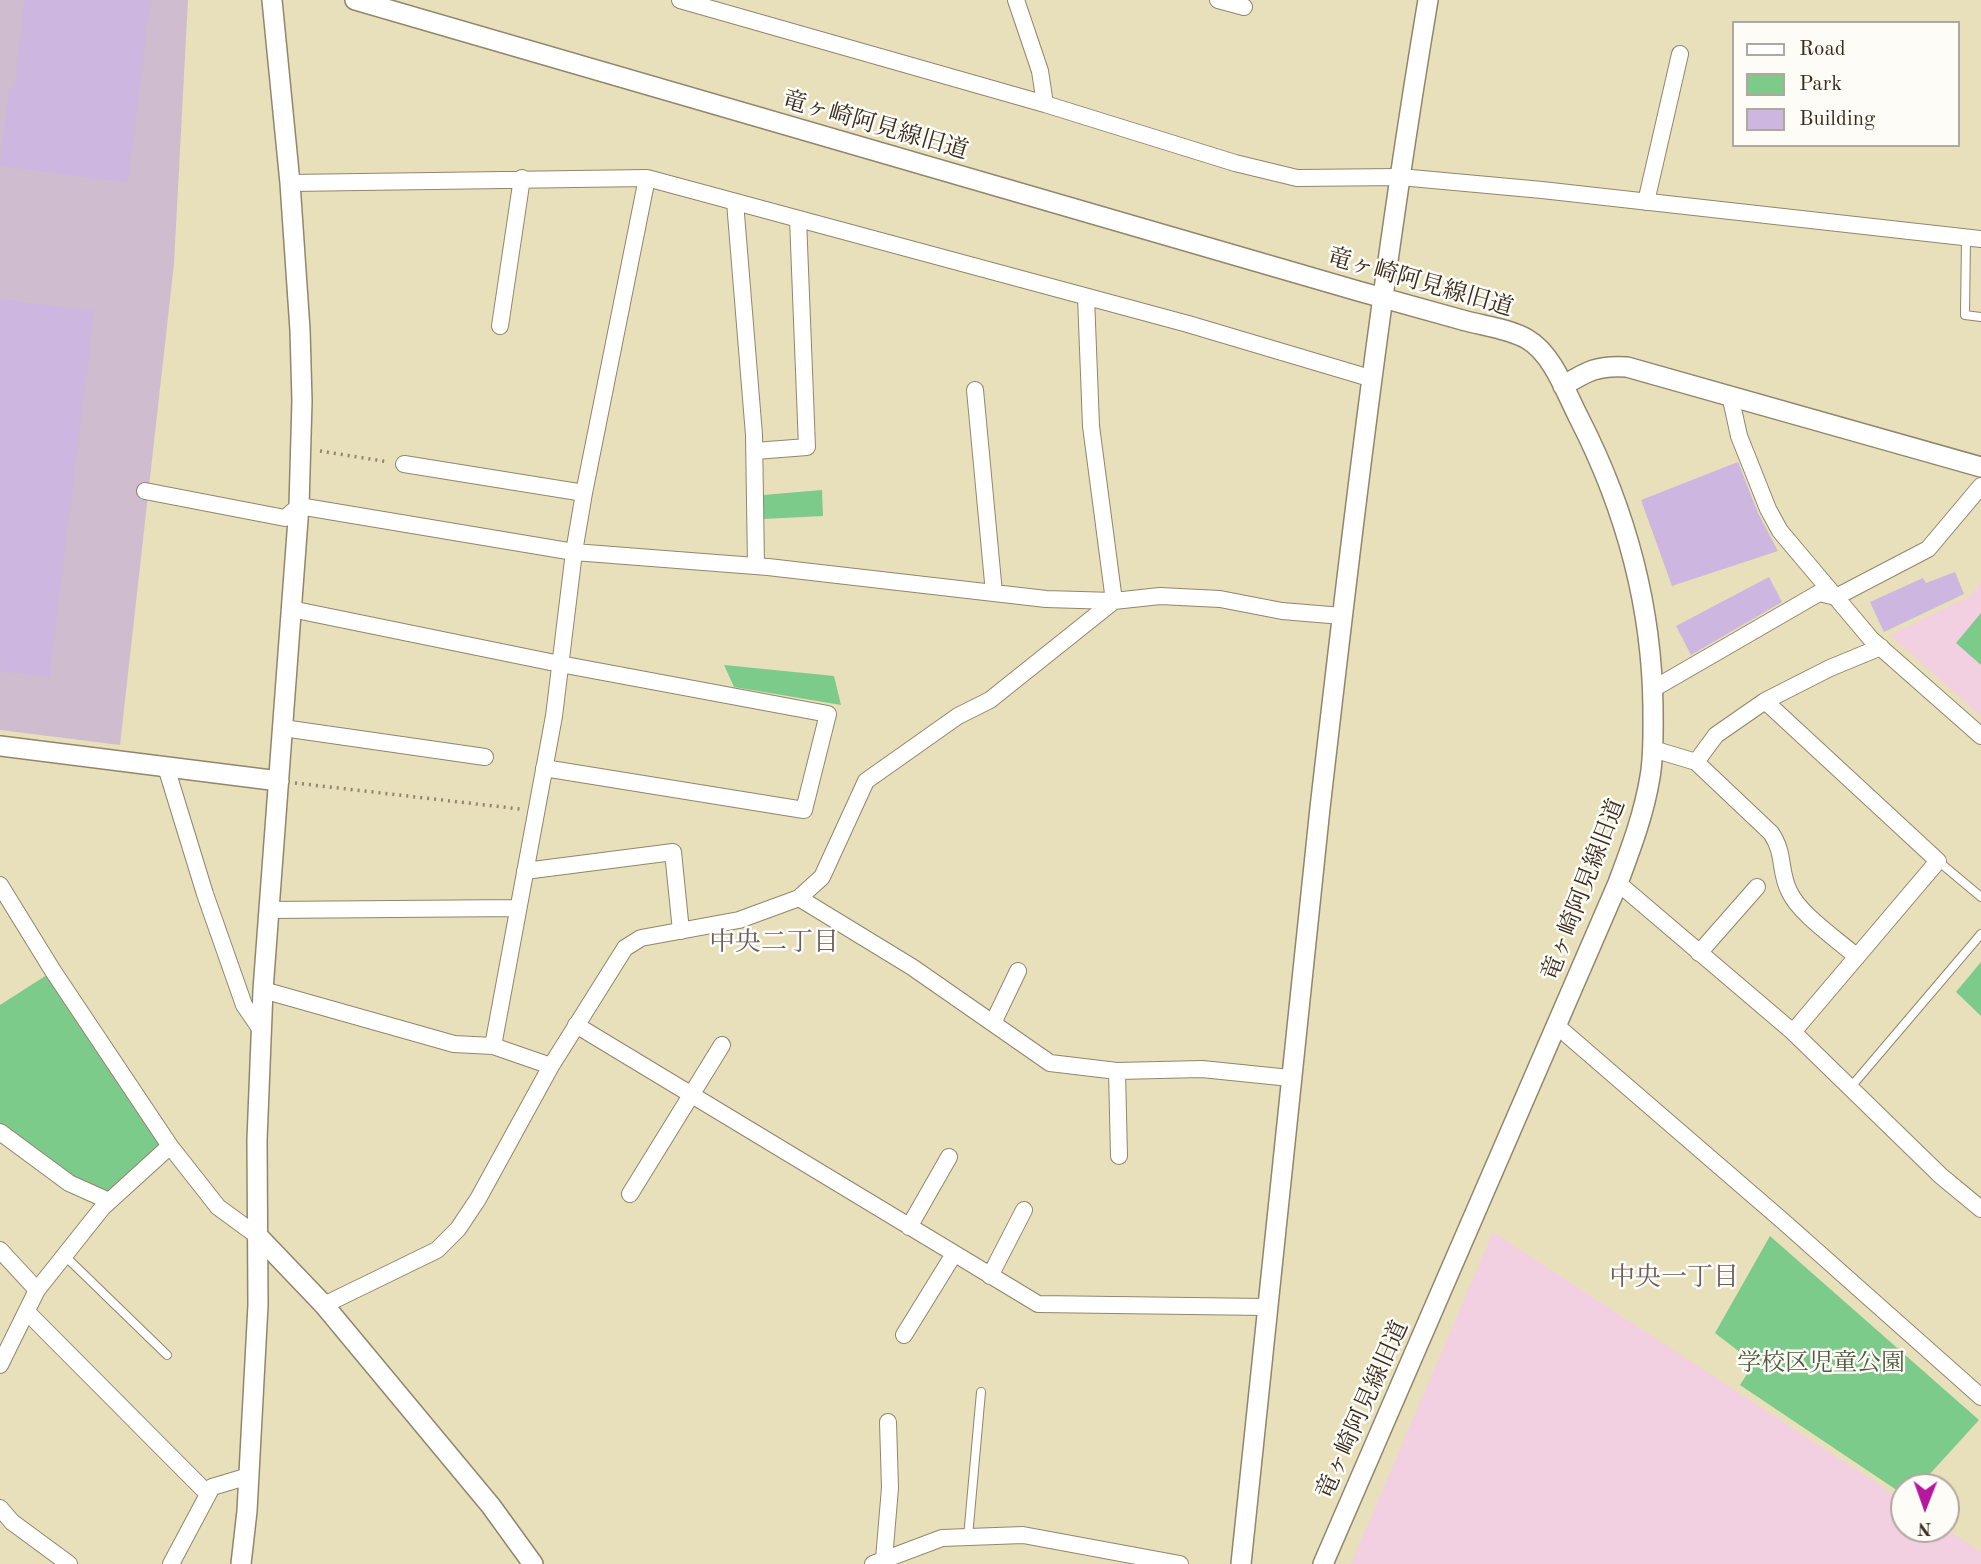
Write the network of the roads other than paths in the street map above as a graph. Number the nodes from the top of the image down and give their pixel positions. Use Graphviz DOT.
graph roads {
  1 [pos="272,0"];
  2 [pos="355,0"];
  3 [pos="680,0"];
  4 [pos="1016,0"];
  5 [pos="1218,0"];
  6 [pos="1428,0"];
  7 [pos="710,4"];
  8 [pos="1244,8"];
  9 [pos="1680,54"];
  10 [pos="1045,104"];
  11 [pos="1400,177"];
  12 [pos="522,178"];
  13 [pos="647,178"];
  14 [pos="289,183"];
  15 [pos="736,202"];
  16 [pos="1646,202"];
  17 [pos="798,219"];
  18 [pos="1974,238"];
  19 [pos="1086,297"];
  20 [pos="1384,298"];
  21 [pos="1981,317"];
  22 [pos="499,326"];
  23 [pos="1373,379"];
  24 [pos="1563,386"];
  25 [pos="975,390"];
  26 [pos="1730,395"];
  27 [pos="755,451"];
  28 [pos="404,464"];
  29 [pos="1981,467"];
  30 [pos="1981,486"];
  31 [pos="145,491"];
  32 [pos="584,493"];
  33 [pos="299,506"];
  34 [pos="574,552"];
  35 [pos="756,566"];
  36 [pos="994,593"];
  37 [pos="1836,597"];
  38 [pos="1114,601"];
  39 [pos="292,609"];
  40 [pos="1342,616"];
  41 [pos="1881,647"];
  42 [pos="560,664"];
  43 [pos="1653,689"];
  44 [pos="1765,701"];
  45 [pos="283,728"];
  46 [pos="1981,736"];
  47 [pos="0,746"];
  48 [pos="1653,749"];
  49 [pos="485,757"];
  50 [pos="1696,762"];
  51 [pos="166,767"];
  52 [pos="544,768"];
  53 [pos="279,781"];
  54 [pos="1938,861"];
  55 [pos="525,871"];
  56 [pos="1618,883"];
  57 [pos="0,885"];
  58 [pos="1757,887"];
  59 [pos="1981,897"];
  60 [pos="799,898"];
  61 [pos="518,908"];
  62 [pos="269,910"];
  63 [pos="681,930"];
  64 [pos="1981,934"];
  65 [pos="1699,953"];
  66 [pos="1857,957"];
  67 [pos="1018,971"];
  68 [pos="263,990"];
  69 [pos="993,1023"];
  70 [pos="576,1025"];
  71 [pos="1557,1026"];
  72 [pos="261,1030"];
  73 [pos="1793,1032"];
  74 [pos="722,1045"];
  75 [pos="493,1046"];
  76 [pos="551,1066"];
  77 [pos="1117,1070"];
  78 [pos="1290,1078"];
  79 [pos="1850,1088"];
  80 [pos="692,1095"];
  81 [pos="0,1132"];
  82 [pos="170,1146"];
  83 [pos="1119,1156"];
  84 [pos="949,1157"];
  85 [pos="630,1194"];
  86 [pos="109,1201"];
  87 [pos="1981,1209"];
  88 [pos="1024,1210"];
  89 [pos="909,1227"];
  90 [pos="258,1237"];
  91 [pos="0,1250"];
  92 [pos="954,1254"];
  93 [pos="65,1256"];
  94 [pos="990,1276"];
  95 [pos="37,1290"];
  96 [pos="324,1306"];
  97 [pos="1265,1307"];
  98 [pos="27,1312"];
  99 [pos="904,1335"];
  100 [pos="167,1355"];
  101 [pos="0,1366"];
  102 [pos="981,1392"];
  103 [pos="1981,1397"];
  104 [pos="888,1422"];
  105 [pos="249,1476"];
  106 [pos="208,1494"];
  107 [pos="0,1508"];
  108 [pos="968,1537"];
  109 [pos="879,1562"];
  110 [pos="244,1563"];
  111 [pos="69,1564"];
  112 [pos="171,1564"];
  113 [pos="533,1564"];
  114 [pos="1180,1564"];
  115 [pos="1241,1564"];
  116 [pos="1323,1564"];
  1 -- 14 [label="street"];
  2 -- 20 [label="street, 竜ヶ崎阿見線旧道"];
  3 -- 7 [label="street"];
  4 -- 10 [label="street"];
  5 -- 8 [label="street"];
  6 -- 11 [label="street"];
  7 -- 10 [label="street"];
  9 -- 16 [label="street"];
  10 -- 11 [label="street"];
  11 -- 16 [label="street"];
  11 -- 20 [label="street"];
  12 -- 13 [label="street"];
  12 -- 14 [label="street"];
  12 -- 22 [label="street"];
  13 -- 15 [label="street"];
  13 -- 32 [label="street"];
  14 -- 33 [label="street"];
  15 -- 17 [label="street"];
  15 -- 27 [label="street"];
  16 -- 18 [label="street"];
  17 -- 19 [label="street"];
  17 -- 27 [label="street"];
  18 -- 21 [label="lane"];
  19 -- 23 [label="street"];
  19 -- 38 [label="street"];
  20 -- 23 [label="street"];
  20 -- 24 [label="street, 竜ヶ崎阿見線旧道"];
  23 -- 40 [label="street"];
  24 -- 26 [label="street"];
  24 -- 43 [label="street, 竜ヶ崎阿見線旧道"];
  25 -- 36 [label="street"];
  26 -- 29 [label="street"];
  26 -- 37 [label="street"];
  27 -- 35 [label="street"];
  28 -- 32 [label="street"];
  30 -- 37 [label="street"];
  31 -- 33 [label="street"];
  32 -- 34 [label="street"];
  33 -- 34 [label="street"];
  33 -- 39 [label="street"];
  34 -- 35 [label="street"];
  34 -- 42 [label="street"];
  35 -- 36 [label="street"];
  36 -- 38 [label="street"];
  37 -- 41 [label="street"];
  37 -- 43 [label="street"];
  38 -- 40 [label="street"];
  38 -- 60 [label="street"];
  39 -- 42 [label="street"];
  39 -- 45 [label="street"];
  40 -- 78 [label="street"];
  41 -- 44 [label="street"];
  41 -- 46 [label="street"];
  42 -- 52 [label="street"];
  42 -- 52 [label="street"];
  43 -- 48 [label="street, 竜ヶ崎阿見線旧道"];
  44 -- 50 [label="street"];
  44 -- 54 [label="street"];
  45 -- 49 [label="street"];
  45 -- 53 [label="street"];
  47 -- 51 [label="street"];
  48 -- 50 [label="street"];
  48 -- 56 [label="street, 竜ヶ崎阿見線旧道"];
  50 -- 66 [label="street"];
  51 -- 53 [label="street"];
  51 -- 72 [label="street"];
  52 -- 55 [label="street"];
  53 -- 62 [label="street"];
  54 -- 59 [label="lane"];
  54 -- 66 [label="street"];
  55 -- 61 [label="street"];
  55 -- 63 [label="street"];
  56 -- 65 [label="street"];
  56 -- 71 [label="street, 竜ヶ崎阿見線旧道"];
  57 -- 82 [label="street"];
  58 -- 65 [label="street"];
  60 -- 63 [label="street"];
  60 -- 69 [label="street"];
  61 -- 62 [label="street"];
  61 -- 75 [label="street"];
  62 -- 68 [label="street"];
  63 -- 70 [label="street"];
  64 -- 79 [label="lane"];
  65 -- 73 [label="street"];
  66 -- 73 [label="street"];
  67 -- 69 [label="street"];
  68 -- 72 [label="street"];
  68 -- 75 [label="street"];
  69 -- 77 [label="street"];
  70 -- 76 [label="street"];
  70 -- 80 [label="street"];
  71 -- 103 [label="street"];
  71 -- 116 [label="street, 竜ヶ崎阿見線旧道"];
  72 -- 90 [label="street"];
  73 -- 79 [label="street"];
  74 -- 80 [label="street"];
  75 -- 76 [label="street"];
  76 -- 96 [label="street"];
  77 -- 78 [label="street"];
  77 -- 83 [label="street"];
  78 -- 97 [label="street"];
  79 -- 87 [label="street"];
  80 -- 85 [label="street"];
  80 -- 89 [label="street"];
  81 -- 86 [label="street"];
  82 -- 86 [label="street"];
  82 -- 90 [label="street"];
  84 -- 89 [label="street"];
  86 -- 93 [label="street"];
  88 -- 94 [label="street"];
  89 -- 92 [label="street"];
  90 -- 96 [label="street"];
  90 -- 105 [label="street"];
  91 -- 95 [label="street"];
  92 -- 94 [label="street"];
  92 -- 99 [label="street"];
  93 -- 95 [label="street"];
  93 -- 100 [label="lane"];
  94 -- 97 [label="street"];
  95 -- 98 [label="street"];
  96 -- 113 [label="street"];
  97 -- 115 [label="street"];
  98 -- 101 [label="street"];
  98 -- 106 [label="street"];
  102 -- 108 [label="lane"];
  104 -- 109 [label="street"];
  105 -- 106 [label="street"];
  105 -- 110 [label="street"];
  106 -- 112 [label="street"];
  107 -- 111 [label="street"];
  108 -- 109 [label="street"];
  108 -- 114 [label="street"];
}
